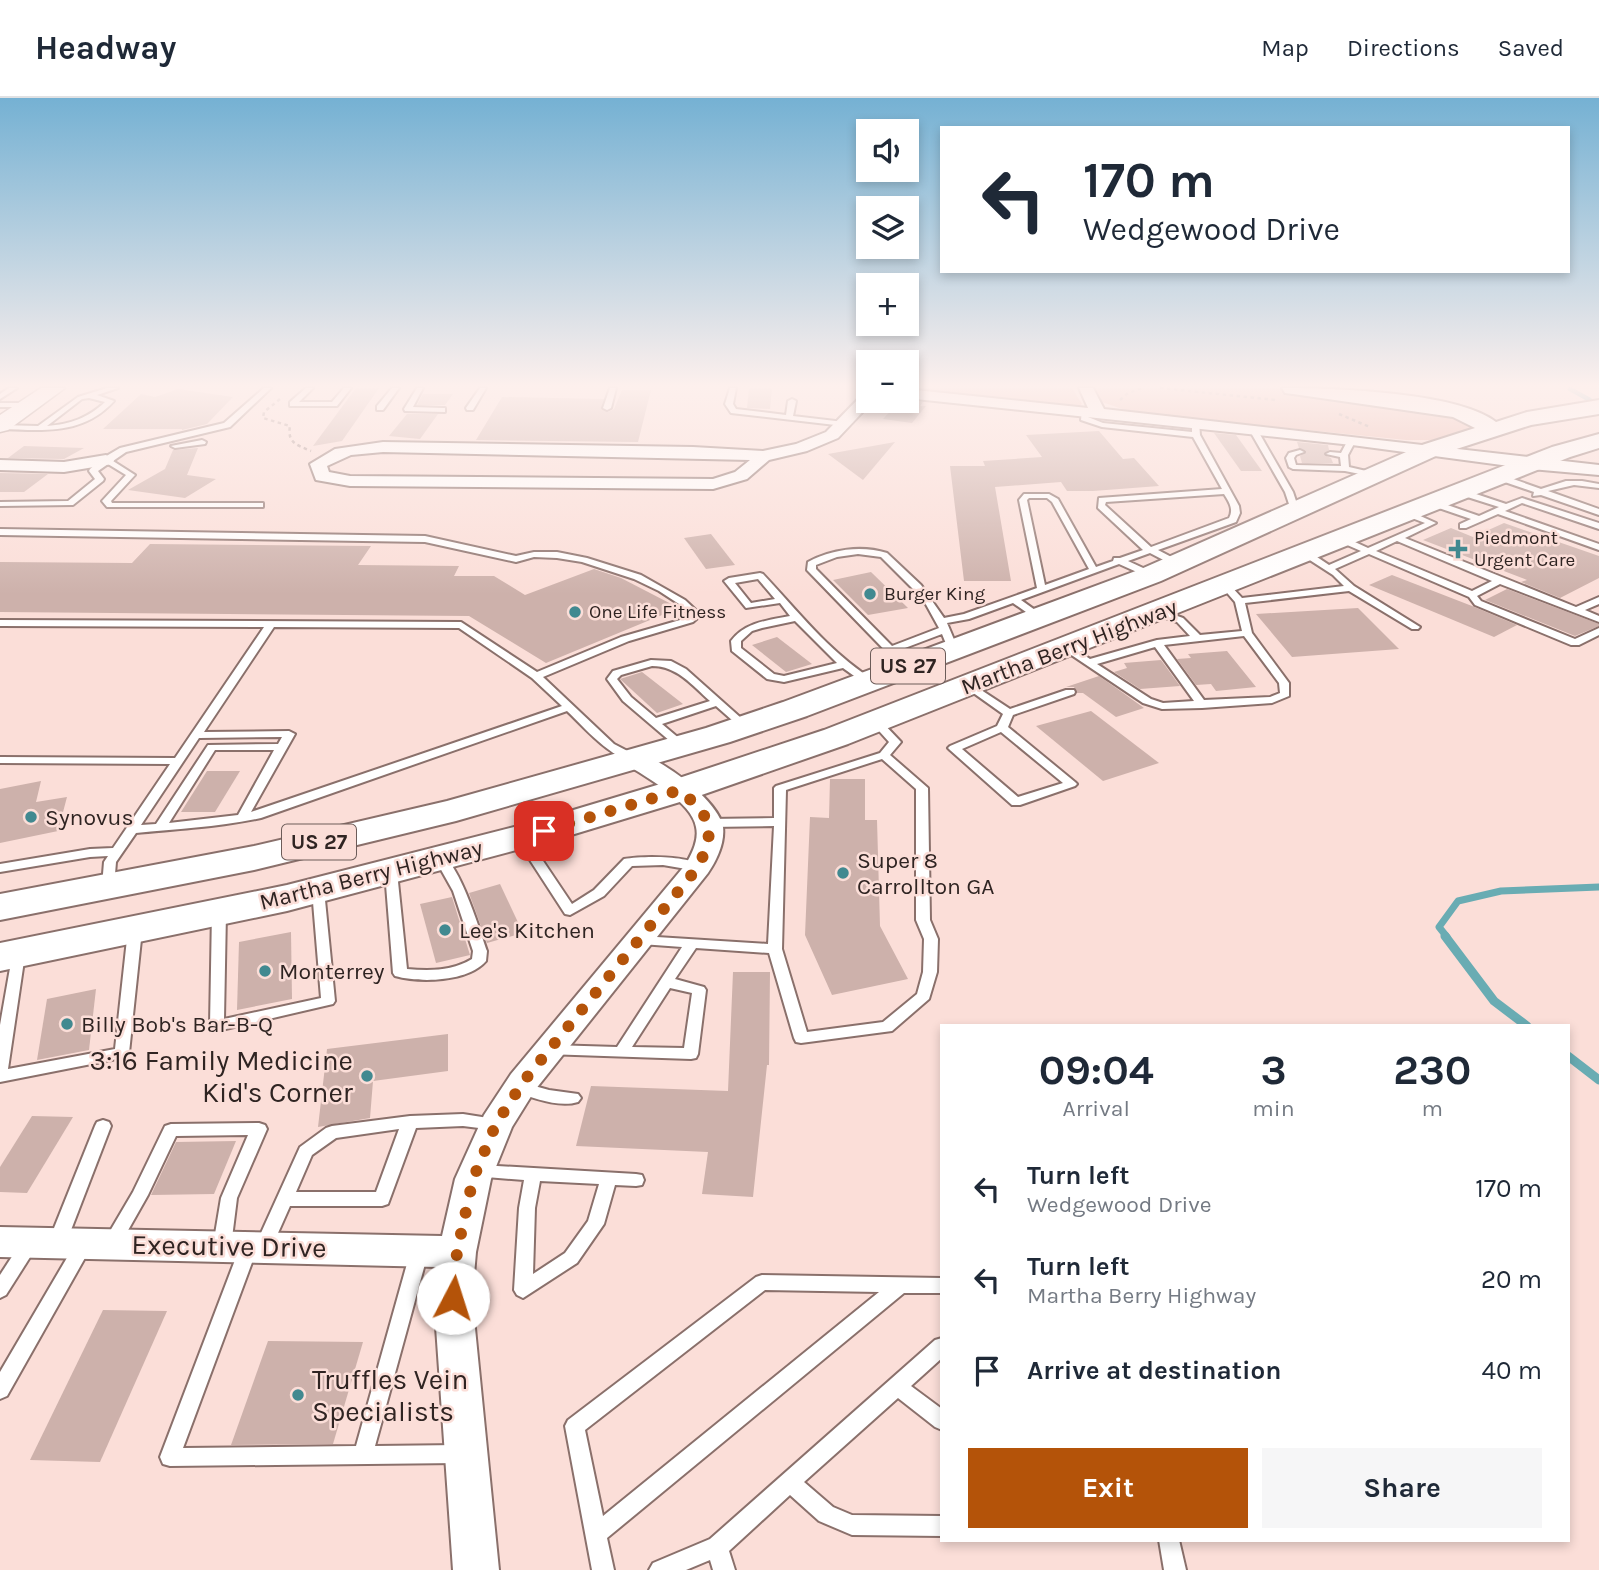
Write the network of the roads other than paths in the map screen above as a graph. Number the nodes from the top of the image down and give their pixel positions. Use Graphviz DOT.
graph roads {
  1 [pos="763,456"];
  2 [pos="112,457"];
  3 [pos="124,457"];
  4 [pos="329,457"];
  5 [pos="713,457"];
  6 [pos="1210,457"];
  7 [pos="1269,457"];
  8 [pos="1294,457"];
  9 [pos="1347,457"];
  10 [pos="1414,457"];
  11 [pos="1459,457"];
  12 [pos="1478,457"];
  13 [pos="1505,457"];
  14 [pos="1553,457"];
  15 [pos="1290,458"];
  16 [pos="1331,458"];
  17 [pos="106,460"];
  18 [pos="1345,462"];
  19 [pos="1531,464"];
  20 [pos="0,465"];
  21 [pos="1293,467"];
  22 [pos="1275,468"];
  23 [pos="1599,470"];
  24 [pos="1372,475"];
  25 [pos="741,476"];
  26 [pos="1499,477"];
  27 [pos="1599,486"];
  28 [pos="1227,491"];
  29 [pos="1461,492"];
  30 [pos="1540,492"];
  31 [pos="1522,500"];
  32 [pos="0,503"];
  33 [pos="1433,503"];
  34 [pos="260,505"];
  35 [pos="1502,509"];
  36 [pos="1295,510"];
  37 [pos="1599,512"];
  38 [pos="1479,519"];
  39 [pos="1402,526"];
  40 [pos="1463,526"];
  41 [pos="1599,526"];
  42 [pos="0,532"];
  43 [pos="1367,540"];
  44 [pos="1599,547"];
  45 [pos="1305,554"];
  46 [pos="1117,560"];
  47 [pos="1159,563"];
  48 [pos="1329,568"];
  49 [pos="1093,569"];
  50 [pos="1500,581"];
  51 [pos="1351,588"];
  52 [pos="1232,593"];
  53 [pos="1472,595"];
  54 [pos="1013,599"];
  55 [pos="783,600"];
  56 [pos="1599,600"];
  57 [pos="1040,603"];
  58 [pos="1577,610"];
  59 [pos="799,618"];
  60 [pos="1599,619"];
  61 [pos="0,623"];
  62 [pos="271,624"];
  63 [pos="1415,627"];
  64 [pos="1158,628"];
  65 [pos="1599,631"];
  66 [pos="947,633"];
  67 [pos="1247,633"];
  68 [pos="1198,639"];
  69 [pos="1077,655"];
  70 [pos="881,667"];
  71 [pos="536,676"];
  72 [pos="969,685"];
  73 [pos="1070,692"];
  74 [pos="719,702"];
  75 [pos="1202,705"];
  76 [pos="567,708"];
  77 [pos="1009,712"];
  78 [pos="653,723"];
  79 [pos="745,726"];
  80 [pos="1002,728"];
  81 [pos="196,735"];
  82 [pos="880,738"];
  83 [pos="187,747"];
  84 [pos="212,747"];
  85 [pos="281,747"];
  86 [pos="178,761"];
  87 [pos="2,763"];
  88 [pos="664,768"];
  89 [pos="242,818"];
  90 [pos="780,822"];
  91 [pos="709,823"];
  92 [pos="159,829"];
  93 [pos="131,830"];
  94 [pos="521,837"];
  95 [pos="441,859"];
  96 [pos="698,867"];
  97 [pos="0,868"];
  98 [pos="112,869"];
  99 [pos="391,872"];
  100 [pos="317,890"];
  101 [pos="0,907"];
  102 [pos="214,913"];
  103 [pos="135,930"];
  104 [pos="640,940"];
  105 [pos="692,943"];
  106 [pos="775,949"];
  107 [pos="9,955"];
  108 [pos="667,982"];
  109 [pos="549,1050"];
  110 [pos="621,1052"];
  111 [pos="0,1075"];
  112 [pos="520,1088"];
  113 [pos="573,1098"];
  114 [pos="410,1122"];
  115 [pos="496,1124"];
  116 [pos="103,1126"];
  117 [pos="476,1171"];
  118 [pos="533,1174"];
  119 [pos="609,1178"];
  120 [pos="636,1180"];
  121 [pos="285,1199"];
  122 [pos="56,1243"];
  123 [pos="245,1246"];
  124 [pos="420,1251"];
  125 [pos="457,1252"];
  126 [pos="901,1285"];
  127 [pos="940,1286"];
  128 [pos="0,1290"];
  129 [pos="940,1348"];
  130 [pos="897,1386"];
  131 [pos="0,1390"];
  132 [pos="940,1419"];
  133 [pos="465,1454"];
  134 [pos="363,1455"];
  135 [pos="790,1482"];
  136 [pos="940,1526"];
  137 [pos="596,1534"];
  138 [pos="1169,1542"];
  139 [pos="717,1547"];
  140 [pos="476,1570"];
  141 [pos="603,1570"];
  142 [pos="660,1570"];
  143 [pos="724,1570"];
  144 [pos="1175,1570"];
  1 -- 25 [label="street"];
  2 -- 17 [label="lane"];
  3 -- 17 [label="lane"];
  4 -- 25 [label="street"];
  5 -- 25 [label="street"];
  6 -- 28 [label="lane"];
  7 -- 15 [label="lane"];
  7 -- 22 [label="lane"];
  8 -- 15 [label="lane"];
  9 -- 18 [label="lane"];
  10 -- 24 [label="main road, Martha Berry Highway / US 27"];
  11 -- 43 [label="main road"];
  12 -- 19 [label="street"];
  13 -- 19 [label="main road"];
  14 -- 19 [label="main road, Martha Berry Highway / US 27"];
  15 -- 21 [label="lane"];
  16 -- 18 [label="lane"];
  17 -- 20 [label="street"];
  17 -- 32 [label="lane"];
  17 -- 34 [label="lane"];
  18 -- 21 [label="lane"];
  18 -- 24 [label="lane"];
  19 -- 23 [label="street"];
  19 -- 26 [label="main road, Martha Berry Highway / US 27"];
  21 -- 22 [label="lane"];
  22 -- 36 [label="lane"];
  24 -- 36 [label="main road, Martha Berry Highway / US 27"];
  26 -- 29 [label="main road, Martha Berry Highway / US 27"];
  26 -- 30 [label="lane"];
  27 -- 30 [label="lane"];
  28 -- 47 [label="lane"];
  28 -- 47 [label="lane"];
  29 -- 33 [label="main road, Martha Berry Highway / US 27"];
  29 -- 35 [label="lane"];
  30 -- 31 [label="lane"];
  30 -- 37 [label="lane"];
  31 -- 35 [label="lane"];
  31 -- 41 [label="lane"];
  33 -- 38 [label="lane"];
  33 -- 39 [label="main road, Martha Berry Highway / US 27"];
  35 -- 38 [label="lane"];
  35 -- 44 [label="lane"];
  36 -- 47 [label="main road, Martha Berry Highway / US 27"];
  38 -- 40 [label="lane"];
  39 -- 43 [label="main road, Martha Berry Highway / US 27"];
  39 -- 50 [label="lane"];
  42 -- 71 [label="lane"];
  43 -- 45 [label="main road, Martha Berry Highway / US 27"];
  43 -- 48 [label="lane"];
  43 -- 53 [label="lane"];
  45 -- 48 [label="lane"];
  45 -- 52 [label="main road, Martha Berry Highway / US 27"];
  46 -- 47 [label="lane"];
  46 -- 47 [label="lane"];
  46 -- 49 [label="lane"];
  47 -- 52 [label="main road"];
  47 -- 57 [label="main road, Martha Berry Highway / US 27"];
  48 -- 51 [label="lane"];
  49 -- 57 [label="lane"];
  49 -- 57 [label="lane"];
  50 -- 53 [label="lane"];
  50 -- 58 [label="lane"];
  51 -- 52 [label="lane"];
  51 -- 63 [label="lane"];
  52 -- 64 [label="main road, Martha Berry Highway / US 27"];
  52 -- 67 [label="lane"];
  53 -- 65 [label="lane"];
  54 -- 57 [label="lane"];
  54 -- 57 [label="lane"];
  54 -- 66 [label="lane"];
  55 -- 55 [label="lane"];
  55 -- 59 [label="lane"];
  56 -- 58 [label="lane"];
  57 -- 66 [label="main road, Martha Berry Highway / US 27"];
  58 -- 60 [label="lane"];
  59 -- 70 [label="lane"];
  59 -- 70 [label="lane"];
  61 -- 62 [label="lane"];
  62 -- 71 [label="lane"];
  62 -- 81 [label="lane"];
  64 -- 68 [label="lane"];
  64 -- 68 [label="lane"];
  64 -- 69 [label="main road, Martha Berry Highway / US 27"];
  64 -- 75 [label="lane"];
  66 -- 70 [label="main road, Martha Berry Highway / US 27"];
  66 -- 70 [label="lane"];
  67 -- 68 [label="lane"];
  67 -- 75 [label="lane"];
  69 -- 72 [label="main road, Martha Berry Highway / US 27"];
  69 -- 75 [label="lane"];
  70 -- 79 [label="main road, Martha Berry Highway / US 27"];
  70 -- 88 [label="main road"];
  71 -- 76 [label="lane"];
  72 -- 77 [label="lane"];
  72 -- 82 [label="main road, Martha Berry Highway / US 27"];
  73 -- 77 [label="lane"];
  74 -- 78 [label="lane"];
  74 -- 78 [label="lane"];
  74 -- 79 [label="lane"];
  76 -- 88 [label="lane"];
  76 -- 89 [label="lane"];
  77 -- 80 [label="lane"];
  78 -- 88 [label="lane"];
  79 -- 88 [label="main road, Martha Berry Highway / US 27"];
  80 -- 80 [label="lane"];
  81 -- 83 [label="lane"];
  81 -- 85 [label="lane"];
  82 -- 88 [label="main road, Martha Berry Highway / US 27"];
  82 -- 90 [label="lane"];
  82 -- 106 [label="lane"];
  83 -- 84 [label="lane"];
  83 -- 86 [label="lane"];
  84 -- 85 [label="lane"];
  84 -- 92 [label="lane"];
  85 -- 89 [label="lane"];
  86 -- 87 [label="lane"];
  86 -- 93 [label="lane"];
  88 -- 91 [label="street"];
  88 -- 94 [label="main road, Martha Berry Highway / US 27"];
  88 -- 98 [label="main road, Martha Berry Highway / US 27"];
  88 -- 102 [label="main road"];
  89 -- 92 [label="lane"];
  90 -- 91 [label="lane"];
  90 -- 106 [label="lane"];
  91 -- 96 [label="street"];
  92 -- 93 [label="lane"];
  93 -- 98 [label="lane"];
  94 -- 95 [label="main road, Martha Berry Highway / US 27"];
  94 -- 96 [label="lane"];
  95 -- 99 [label="main road, Martha Berry Highway / US 27"];
  95 -- 99 [label="lane"];
  96 -- 104 [label="street"];
  97 -- 98 [label="lane"];
  98 -- 101 [label="main road, Martha Berry Highway / US 27"];
  99 -- 100 [label="main road, Martha Berry Highway / US 27"];
  100 -- 102 [label="main road, Martha Berry Highway / US 27"];
  100 -- 102 [label="lane"];
  102 -- 103 [label="main road, Martha Berry Highway / US 27"];
  103 -- 107 [label="main road, Martha Berry Highway / US 27"];
  103 -- 111 [label="lane"];
  104 -- 105 [label="lane"];
  104 -- 109 [label="street"];
  105 -- 106 [label="lane"];
  105 -- 108 [label="lane"];
  107 -- 111 [label="lane"];
  108 -- 110 [label="lane"];
  108 -- 110 [label="lane"];
  109 -- 110 [label="lane"];
  109 -- 112 [label="street"];
  112 -- 113 [label="lane"];
  112 -- 115 [label="street"];
  114 -- 115 [label="lane"];
  114 -- 121 [label="lane"];
  114 -- 121 [label="lane"];
  115 -- 117 [label="street"];
  116 -- 122 [label="lane"];
  117 -- 118 [label="lane"];
  117 -- 125 [label="street"];
  118 -- 119 [label="lane"];
  118 -- 119 [label="lane"];
  119 -- 120 [label="lane"];
  121 -- 123 [label="lane"];
  122 -- 123 [label="street, Executive Drive"];
  122 -- 123 [label="lane"];
  122 -- 128 [label="lane"];
  122 -- 131 [label="lane"];
  123 -- 124 [label="street, Executive Drive"];
  123 -- 134 [label="lane"];
  124 -- 125 [label="street, Executive Drive"];
  124 -- 134 [label="lane"];
  125 -- 133 [label="street"];
  126 -- 127 [label="lane"];
  126 -- 137 [label="lane"];
  126 -- 137 [label="lane"];
  129 -- 130 [label="lane"];
  130 -- 132 [label="lane"];
  130 -- 135 [label="lane"];
  133 -- 134 [label="lane"];
  133 -- 140 [label="street"];
  135 -- 136 [label="lane"];
  135 -- 139 [label="lane"];
  137 -- 141 [label="lane"];
  138 -- 144 [label="lane"];
  139 -- 142 [label="lane"];
  139 -- 143 [label="lane"];
}
